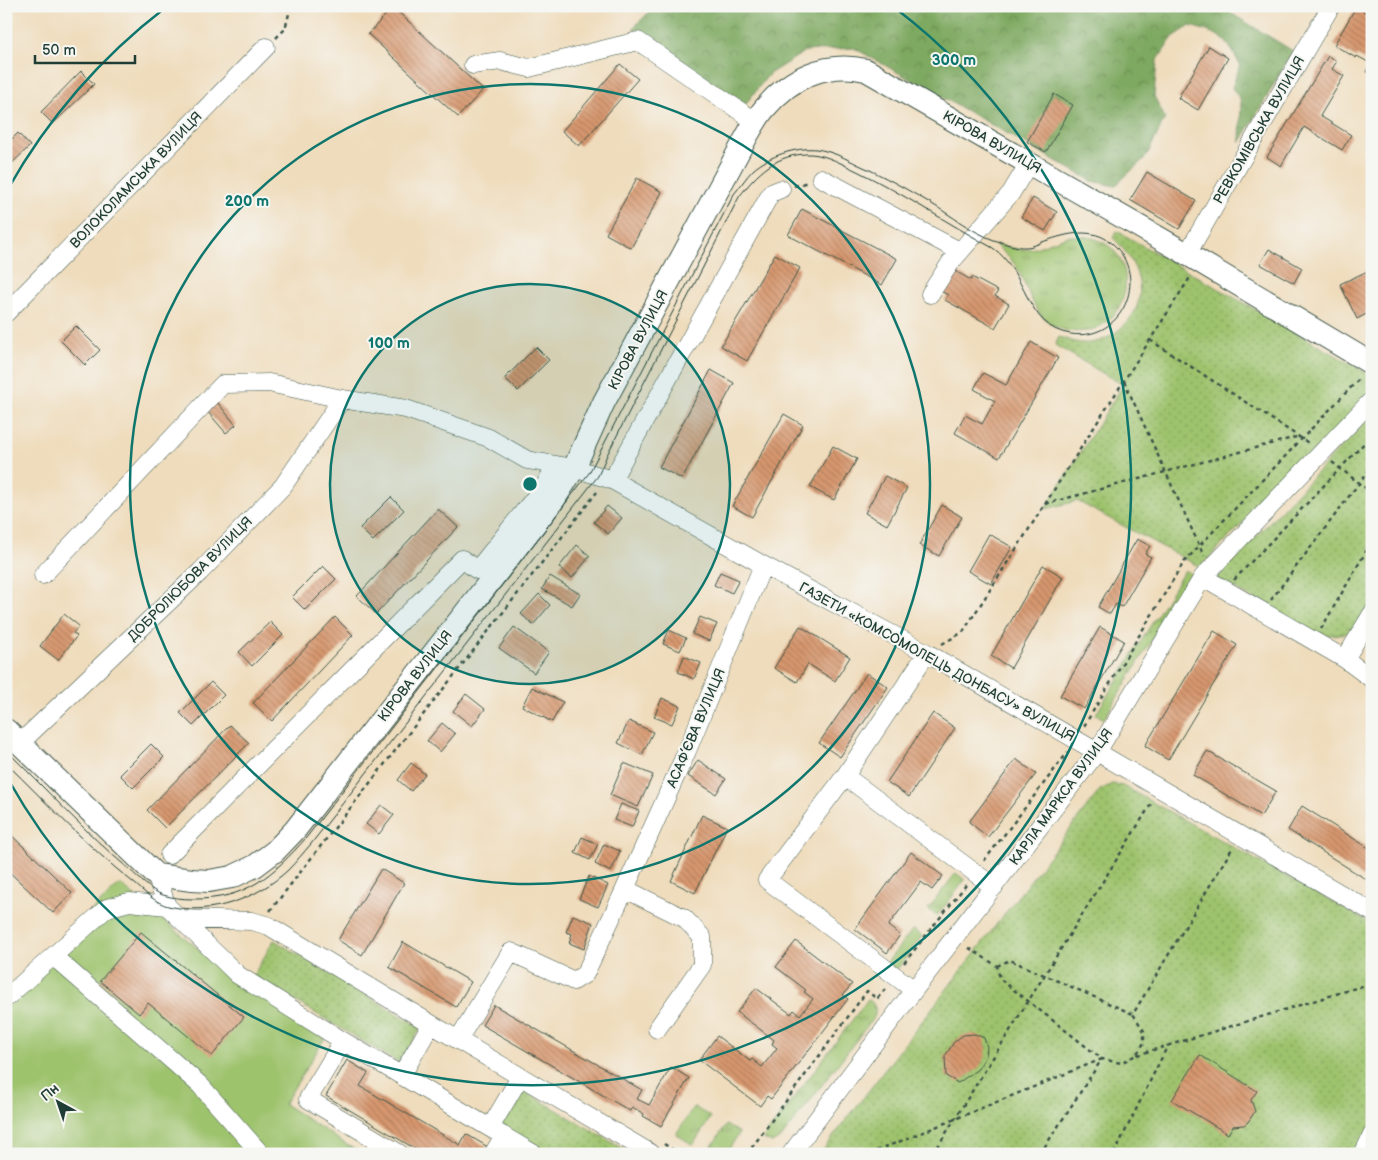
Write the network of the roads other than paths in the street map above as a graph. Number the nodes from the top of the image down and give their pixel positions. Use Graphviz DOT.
graph roads {
  1 [pos="1331,6"];
  2 [pos="266,47"];
  3 [pos="472,65"];
  4 [pos="756,122"];
  5 [pos="1029,164"];
  6 [pos="821,178"];
  7 [pos="781,190"];
  8 [pos="959,251"];
  9 [pos="1193,258"];
  10 [pos="930,294"];
  11 [pos="6,313"];
  12 [pos="1366,370"];
  13 [pos="342,399"];
  14 [pos="1372,400"];
  15 [pos="565,466"];
  16 [pos="612,480"];
  17 [pos="763,565"];
  18 [pos="1209,572"];
  19 [pos="43,575"];
  20 [pos="1372,614"];
  21 [pos="927,653"];
  22 [pos="1345,659"];
  23 [pos="1372,678"];
  24 [pos="13,737"];
  25 [pos="1098,752"];
  26 [pos="845,776"];
  27 [pos="169,855"];
  28 [pos="156,874"];
  29 [pos="994,887"];
  30 [pos="625,889"];
  31 [pos="167,906"];
  32 [pos="1372,912"];
  33 [pos="180,919"];
  34 [pos="52,956"];
  35 [pos="914,990"];
  36 [pos="6,998"];
  37 [pos="431,1024"];
  38 [pos="658,1029"];
  39 [pos="458,1040"];
  40 [pos="343,1041"];
  41 [pos="402,1075"];
  42 [pos="520,1077"];
  43 [pos="497,1132"];
  44 [pos="1372,1135"];
  45 [pos="657,1149"];
  46 [pos="796,1152"];
  47 [pos="261,1154"];
  48 [pos="400,1154"];
  49 [pos="493,1154"];
  50 [pos="534,1154"];
  51 [pos="1363,1154"];
  1 -- 9 [label="street, РЕВКОМІВСЬКА ВУЛИЦЯ"];
  2 -- 11 [label="street, ВОЛОКОЛАМСЬКА ВУЛИЦЯ"];
  3 -- 4 [label="street"];
  4 -- 5 [label="main road, КІРОВА ВУЛИЦЯ"];
  4 -- 15 [label="main road, КІРОВА ВУЛИЦЯ"];
  5 -- 8 [label="street"];
  5 -- 9 [label="main road, КІРОВА ВУЛИЦЯ"];
  6 -- 8 [label="street"];
  7 -- 16 [label="street"];
  8 -- 10 [label="street"];
  9 -- 12 [label="main road, КІРОВА ВУЛИЦЯ"];
  13 -- 15 [label="street, ГАЗЕТИ «КОМСОМОЛЕЦЬ ДОНБАСУ» ВУЛИЦЯ"];
  13 -- 19 [label="street, ГАЗЕТИ «КОМСОМОЛЕЦЬ ДОНБАСУ» ВУЛИЦЯ"];
  13 -- 24 [label="street, ДОБРОЛЮБОВА ВУЛИЦЯ"];
  14 -- 18 [label="street, КАРЛА МАРКСА ВУЛИЦЯ"];
  15 -- 16 [label="street, ГАЗЕТИ «КОМСОМОЛЕЦЬ ДОНБАСУ» ВУЛИЦЯ"];
  15 -- 27 [label="street"];
  15 -- 28 [label="main road, КІРОВА ВУЛИЦЯ"];
  16 -- 17 [label="street, ГАЗЕТИ «КОМСОМОЛЕЦЬ ДОНБАСУ» ВУЛИЦЯ"];
  17 -- 21 [label="street, ГАЗЕТИ «КОМСОМОЛЕЦЬ ДОНБАСУ» ВУЛИЦЯ"];
  17 -- 30 [label="street, АСАФ’ЄВА ВУЛИЦЯ"];
  18 -- 22 [label="street"];
  18 -- 25 [label="street, КАРЛА МАРКСА ВУЛИЦЯ"];
  20 -- 22 [label="street"];
  21 -- 25 [label="street, ГАЗЕТИ «КОМСОМОЛЕЦЬ ДОНБАСУ» ВУЛИЦЯ"];
  21 -- 26 [label="street"];
  22 -- 23 [label="street"];
  24 -- 28 [label="main road"];
  25 -- 29 [label="street, КАРЛА МАРКСА ВУЛИЦЯ"];
  25 -- 32 [label="street, ГАЗЕТИ «КОМСОМОЛЕЦЬ ДОНБАСУ» ВУЛИЦЯ"];
  26 -- 29 [label="street"];
  26 -- 35 [label="street"];
  28 -- 31 [label="street"];
  29 -- 35 [label="street, КАРЛА МАРКСА ВУЛИЦЯ"];
  30 -- 38 [label="street"];
  30 -- 39 [label="street, АСАФ’ЄВА ВУЛИЦЯ"];
  31 -- 33 [label="street"];
  31 -- 34 [label="street"];
  33 -- 37 [label="street"];
  33 -- 40 [label="street"];
  34 -- 36 [label="street"];
  34 -- 47 [label="street"];
  35 -- 46 [label="street, КАРЛА МАРКСА ВУЛИЦЯ"];
  37 -- 39 [label="street"];
  37 -- 41 [label="street"];
  39 -- 42 [label="street"];
  40 -- 41 [label="street"];
  40 -- 48 [label="street"];
  41 -- 43 [label="street"];
  42 -- 43 [label="street"];
  42 -- 45 [label="street"];
  43 -- 49 [label="street"];
  43 -- 50 [label="street"];
  44 -- 51 [label="street"];
}
